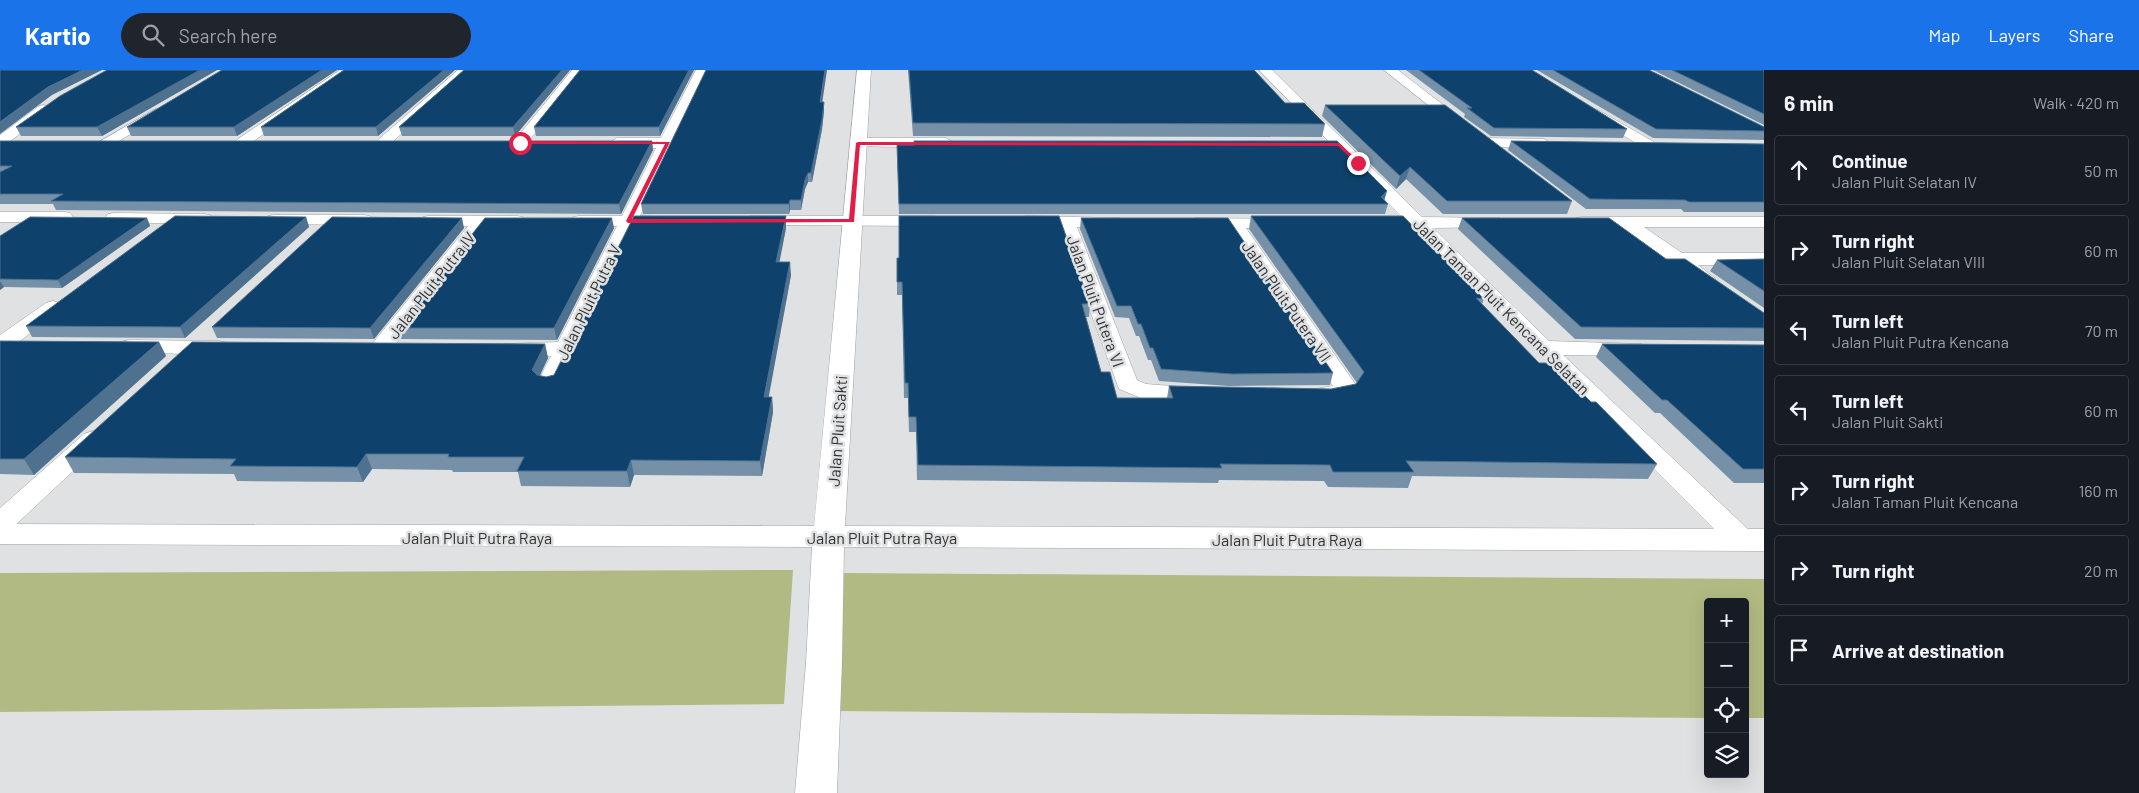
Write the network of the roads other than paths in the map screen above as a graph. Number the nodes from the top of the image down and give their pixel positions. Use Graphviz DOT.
graph roads {
  1 [pos="348,70"];
  2 [pos="466,70"];
  3 [pos="579,70"];
  4 [pos="702,70"];
  5 [pos="864,70"];
  6 [pos="1265,70"];
  7 [pos="1390,70"];
  8 [pos="58,100"];
  9 [pos="171,104"];
  10 [pos="1583,105"];
  11 [pos="0,142"];
  12 [pos="88,142"];
  13 [pos="107,142"];
  14 [pos="136,142"];
  15 [pos="223,142"];
  16 [pos="243,142"];
  17 [pos="271,142"];
  18 [pos="365,142"];
  19 [pos="384,142"];
  20 [pos="404,142"];
  21 [pos="29,143"];
  22 [pos="501,143"];
  23 [pos="520,143"];
  24 [pos="540,143"];
  25 [pos="599,143"];
  26 [pos="668,143"];
  27 [pos="858,143"];
  28 [pos="1486,143"];
  29 [pos="963,144"];
  30 [pos="1563,144"];
  31 [pos="1621,144"];
  32 [pos="1649,145"];
  33 [pos="1668,145"];
  34 [pos="1510,161"];
  35 [pos="1574,210"];
  36 [pos="0,217"];
  37 [pos="24,217"];
  38 [pos="81,218"];
  39 [pos="99,218"];
  40 [pos="174,219"];
  41 [pos="223,219"];
  42 [pos="252,220"];
  43 [pos="330,220"];
  44 [pos="377,220"];
  45 [pos="415,220"];
  46 [pos="852,220"];
  47 [pos="482,221"];
  48 [pos="530,221"];
  49 [pos="560,221"];
  50 [pos="628,221"];
  51 [pos="678,221"];
  52 [pos="737,221"];
  53 [pos="948,221"];
  54 [pos="1014,221"];
  55 [pos="1066,222"];
  56 [pos="1135,222"];
  57 [pos="1184,222"];
  58 [pos="1511,222"];
  59 [pos="1560,222"];
  60 [pos="1590,222"];
  61 [pos="1624,222"];
  62 [pos="1764,222"];
  63 [pos="1233,223"];
  64 [pos="1303,223"];
  65 [pos="1363,223"];
  66 [pos="1418,223"];
  67 [pos="0,231"];
  68 [pos="151,236"];
  69 [pos="308,240"];
  70 [pos="1678,259"];
  71 [pos="1764,260"];
  72 [pos="1725,292"];
  73 [pos="71,293"];
  74 [pos="212,328"];
  75 [pos="0,346"];
  76 [pos="38,347"];
  77 [pos="105,347"];
  78 [pos="190,348"];
  79 [pos="238,348"];
  80 [pos="1543,348"];
  81 [pos="1654,348"];
  82 [pos="409,349"];
  83 [pos="487,349"];
  84 [pos="564,349"];
  85 [pos="170,367"];
  86 [pos="549,383"];
  87 [pos="1219,394"];
  88 [pos="1297,395"];
  89 [pos="108,425"];
  90 [pos="0,523"];
  91 [pos="0,534"];
  92 [pos="830,537"];
  93 [pos="1753,540"];
  94 [pos="816,793"];
  1 -- 16 [label="street"];
  2 -- 19 [label="street"];
  3 -- 23 [label="street"];
  4 -- 26 [label="street, Jalan Pluit Putra V"];
  5 -- 27 [label="street, Jalan Pluit Sakti"];
  6 -- 66 [label="street, Jalan Taman Pluit Kencana Selatan"];
  7 -- 28 [label="street"];
  8 -- 11 [label="street"];
  9 -- 13 [label="street"];
  10 -- 32 [label="street"];
  11 -- 21 [label="street"];
  12 -- 13 [label="street"];
  13 -- 14 [label="street"];
  15 -- 16 [label="street"];
  16 -- 17 [label="street"];
  18 -- 19 [label="street"];
  19 -- 20 [label="street"];
  22 -- 23 [label="street"];
  23 -- 24 [label="street"];
  25 -- 26 [label="street"];
  26 -- 50 [label="street, Jalan Pluit Putra V"];
  27 -- 29 [label="street"];
  27 -- 46 [label="street, Jalan Pluit Sakti"];
  28 -- 30 [label="street"];
  28 -- 34 [label="street"];
  31 -- 32 [label="street"];
  32 -- 33 [label="street"];
  35 -- 60 [label="street"];
  36 -- 37 [label="street"];
  37 -- 38 [label="street"];
  37 -- 67 [label="street"];
  39 -- 40 [label="street"];
  40 -- 41 [label="street"];
  40 -- 68 [label="street"];
  42 -- 43 [label="street"];
  43 -- 44 [label="street"];
  43 -- 69 [label="street"];
  45 -- 47 [label="street"];
  46 -- 52 [label="street"];
  46 -- 53 [label="street"];
  46 -- 92 [label="street, Jalan Pluit Sakti"];
  47 -- 48 [label="street"];
  47 -- 82 [label="street, Jalan Pluit Putra IV"];
  49 -- 50 [label="street"];
  50 -- 51 [label="street"];
  50 -- 84 [label="street, Jalan Pluit Putra V"];
  54 -- 55 [label="street"];
  55 -- 56 [label="street"];
  55 -- 87 [label="street, Jalan Pluit Putera VI"];
  57 -- 63 [label="street"];
  58 -- 66 [label="street"];
  59 -- 60 [label="street"];
  60 -- 61 [label="street"];
  61 -- 62 [label="street"];
  61 -- 70 [label="street"];
  63 -- 64 [label="street"];
  63 -- 88 [label="street, Jalan Pluit Putera VII"];
  65 -- 66 [label="street"];
  66 -- 80 [label="street, Jalan Taman Pluit Kencana Selatan"];
  70 -- 71 [label="street"];
  70 -- 72 [label="street"];
  73 -- 75 [label="street"];
  74 -- 78 [label="street"];
  75 -- 76 [label="street"];
  77 -- 78 [label="street"];
  78 -- 79 [label="street"];
  78 -- 85 [label="street"];
  80 -- 81 [label="street"];
  80 -- 93 [label="street, Jalan Taman Pluit Kencana Selatan"];
  83 -- 84 [label="street"];
  84 -- 86 [label="street, Jalan Pluit Putra V"];
  89 -- 90 [label="street"];
  91 -- 92 [label="street, Jalan Pluit Putra Raya"];
  92 -- 93 [label="street, Jalan Pluit Putra Raya"];
  92 -- 94 [label="street, Jalan Pluit Sakti"];
}
